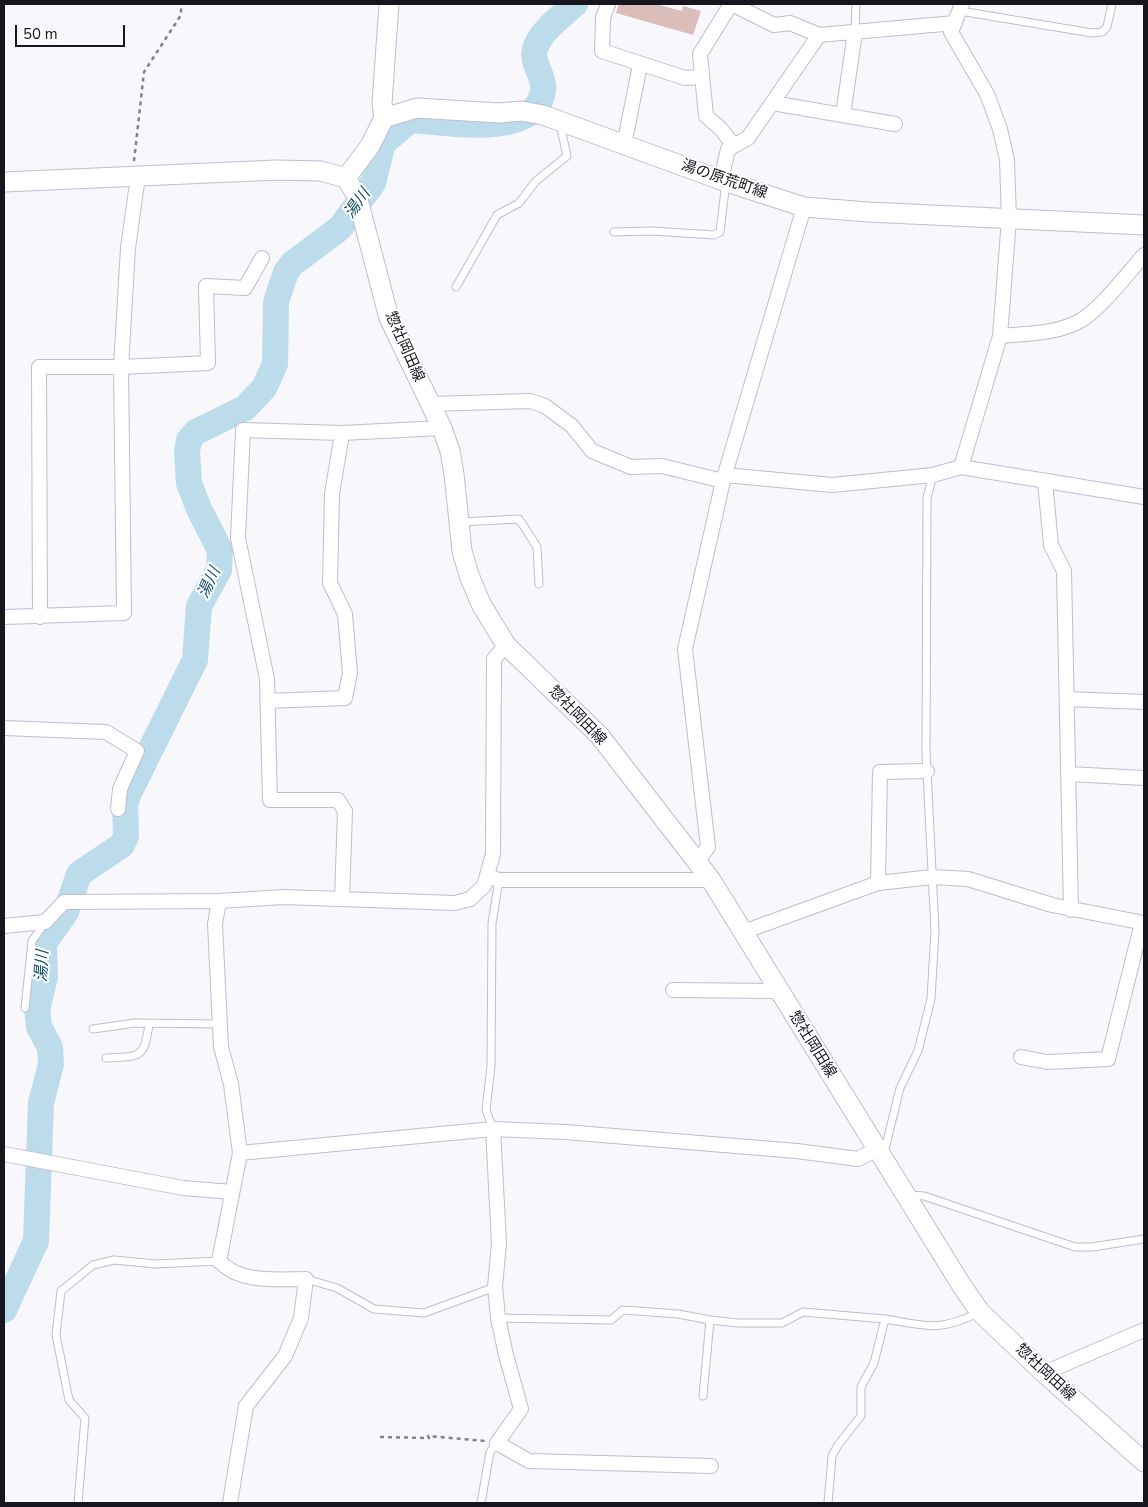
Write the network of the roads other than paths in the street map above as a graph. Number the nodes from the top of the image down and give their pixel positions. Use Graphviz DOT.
graph roads {
  1 [pos="389,4"];
  2 [pos="608,4"];
  3 [pos="732,4"];
  4 [pos="856,4"];
  5 [pos="1112,4"];
  6 [pos="959,12"];
  7 [pos="855,32"];
  8 [pos="819,35"];
  9 [pos="640,65"];
  10 [pos="702,78"];
  11 [pos="772,103"];
  12 [pos="843,115"];
  13 [pos="384,118"];
  14 [pos="559,121"];
  15 [pos="895,124"];
  16 [pos="624,145"];
  17 [pos="734,146"];
  18 [pos="135,176"];
  19 [pos="346,178"];
  20 [pos="723,180"];
  21 [pos="4,182"];
  22 [pos="804,207"];
  23 [pos="1009,219"];
  24 [pos="1144,226"];
  25 [pos="614,232"];
  26 [pos="1144,255"];
  27 [pos="262,258"];
  28 [pos="456,287"];
  29 [pos="1000,336"];
  30 [pos="121,368"];
  31 [pos="431,404"];
  32 [pos="442,428"];
  33 [pos="342,433"];
  34 [pos="961,467"];
  35 [pos="933,475"];
  36 [pos="724,478"];
  37 [pos="1045,482"];
  38 [pos="1144,497"];
  39 [pos="459,522"];
  40 [pos="539,584"];
  41 [pos="4,617"];
  42 [pos="40,617"];
  43 [pos="506,645"];
  44 [pos="1067,699"];
  45 [pos="267,701"];
  46 [pos="1144,702"];
  47 [pos="4,728"];
  48 [pos="927,771"];
  49 [pos="1069,774"];
  50 [pos="1144,778"];
  51 [pos="118,809"];
  52 [pos="697,862"];
  53 [pos="933,877"];
  54 [pos="493,878"];
  55 [pos="711,880"];
  56 [pos="878,883"];
  57 [pos="342,899"];
  58 [pos="219,901"];
  59 [pos="1072,910"];
  60 [pos="45,922"];
  61 [pos="1143,923"];
  62 [pos="4,926"];
  63 [pos="743,932"];
  64 [pos="673,990"];
  65 [pos="779,991"];
  66 [pos="24,1008"];
  67 [pos="148,1024"];
  68 [pos="220,1024"];
  69 [pos="93,1028"];
  70 [pos="106,1058"];
  71 [pos="1021,1058"];
  72 [pos="493,1129"];
  73 [pos="240,1153"];
  74 [pos="880,1153"];
  75 [pos="4,1154"];
  76 [pos="232,1192"];
  77 [pos="906,1194"];
  78 [pos="1144,1238"];
  79 [pos="219,1261"];
  80 [pos="306,1279"];
  81 [pos="495,1286"];
  82 [pos="980,1312"];
  83 [pos="498,1318"];
  84 [pos="886,1319"];
  85 [pos="710,1320"];
  86 [pos="1144,1330"];
  87 [pos="1044,1373"];
  88 [pos="704,1396"];
  89 [pos="497,1443"];
  90 [pos="1144,1462"];
  91 [pos="711,1466"];
  92 [pos="78,1503"];
  93 [pos="230,1503"];
  94 [pos="481,1503"];
  95 [pos="828,1503"];
  1 -- 13 [label="main road"];
  2 -- 9 [label="street"];
  3 -- 8 [label="street"];
  3 -- 10 [label="street"];
  4 -- 7 [label="lane"];
  5 -- 6 [label="lane"];
  6 -- 7 [label="street"];
  6 -- 23 [label="street"];
  7 -- 8 [label="street"];
  7 -- 12 [label="street"];
  8 -- 11 [label="street"];
  9 -- 10 [label="street"];
  9 -- 16 [label="street"];
  10 -- 17 [label="street"];
  11 -- 12 [label="street"];
  11 -- 17 [label="street"];
  12 -- 15 [label="street"];
  13 -- 14 [label="main road, 湯の原荒町線"];
  13 -- 19 [label="main road"];
  14 -- 16 [label="main road, 湯の原荒町線"];
  14 -- 28 [label="lane"];
  16 -- 20 [label="main road, 湯の原荒町線"];
  17 -- 20 [label="street"];
  18 -- 19 [label="main road"];
  18 -- 21 [label="main road"];
  18 -- 30 [label="street"];
  19 -- 31 [label="main road, 惣社岡田線"];
  20 -- 22 [label="main road, 湯の原荒町線"];
  20 -- 25 [label="lane"];
  22 -- 23 [label="main road, 湯の原荒町線"];
  22 -- 36 [label="street"];
  23 -- 24 [label="main road, 湯の原荒町線"];
  23 -- 29 [label="street"];
  26 -- 29 [label="street"];
  27 -- 30 [label="street"];
  29 -- 34 [label="street"];
  30 -- 42 [label="street"];
  30 -- 42 [label="street"];
  31 -- 32 [label="main road, 惣社岡田線"];
  31 -- 36 [label="street"];
  32 -- 33 [label="street"];
  32 -- 39 [label="main road, 惣社岡田線"];
  33 -- 45 [label="street"];
  33 -- 45 [label="street"];
  34 -- 35 [label="street"];
  34 -- 37 [label="street"];
  35 -- 36 [label="street"];
  35 -- 48 [label="lane"];
  36 -- 52 [label="street"];
  37 -- 38 [label="street"];
  37 -- 44 [label="street"];
  39 -- 40 [label="lane"];
  39 -- 43 [label="main road, 惣社岡田線"];
  41 -- 42 [label="street"];
  43 -- 52 [label="main road, 惣社岡田線"];
  43 -- 54 [label="street"];
  44 -- 46 [label="street"];
  44 -- 49 [label="street"];
  45 -- 57 [label="street"];
  47 -- 51 [label="street"];
  48 -- 53 [label="lane"];
  48 -- 56 [label="street"];
  49 -- 50 [label="street"];
  49 -- 59 [label="street"];
  52 -- 55 [label="main road, 惣社岡田線"];
  53 -- 56 [label="street"];
  53 -- 59 [label="street"];
  53 -- 74 [label="lane"];
  54 -- 55 [label="street"];
  54 -- 57 [label="street"];
  54 -- 72 [label="lane"];
  55 -- 63 [label="main road, 惣社岡田線"];
  56 -- 63 [label="street"];
  57 -- 58 [label="street"];
  58 -- 60 [label="street"];
  58 -- 68 [label="street"];
  59 -- 61 [label="street"];
  60 -- 62 [label="street"];
  60 -- 66 [label="lane"];
  61 -- 71 [label="street"];
  63 -- 65 [label="main road, 惣社岡田線"];
  64 -- 65 [label="street"];
  65 -- 74 [label="main road, 惣社岡田線"];
  67 -- 68 [label="lane"];
  67 -- 69 [label="lane"];
  67 -- 70 [label="lane"];
  68 -- 73 [label="street"];
  72 -- 73 [label="street"];
  72 -- 74 [label="street"];
  72 -- 81 [label="street"];
  73 -- 76 [label="street"];
  74 -- 77 [label="main road, 惣社岡田線"];
  75 -- 76 [label="street"];
  76 -- 79 [label="street"];
  77 -- 78 [label="lane"];
  77 -- 82 [label="main road, 惣社岡田線"];
  79 -- 80 [label="street"];
  79 -- 92 [label="lane"];
  80 -- 81 [label="lane"];
  80 -- 93 [label="street"];
  81 -- 83 [label="street"];
  82 -- 84 [label="lane"];
  82 -- 87 [label="main road, 惣社岡田線"];
  83 -- 85 [label="lane"];
  83 -- 89 [label="street"];
  84 -- 85 [label="lane"];
  84 -- 95 [label="lane"];
  85 -- 88 [label="lane"];
  86 -- 87 [label="street"];
  87 -- 90 [label="main road, 惣社岡田線"];
  89 -- 91 [label="street"];
  89 -- 94 [label="lane"];
}
